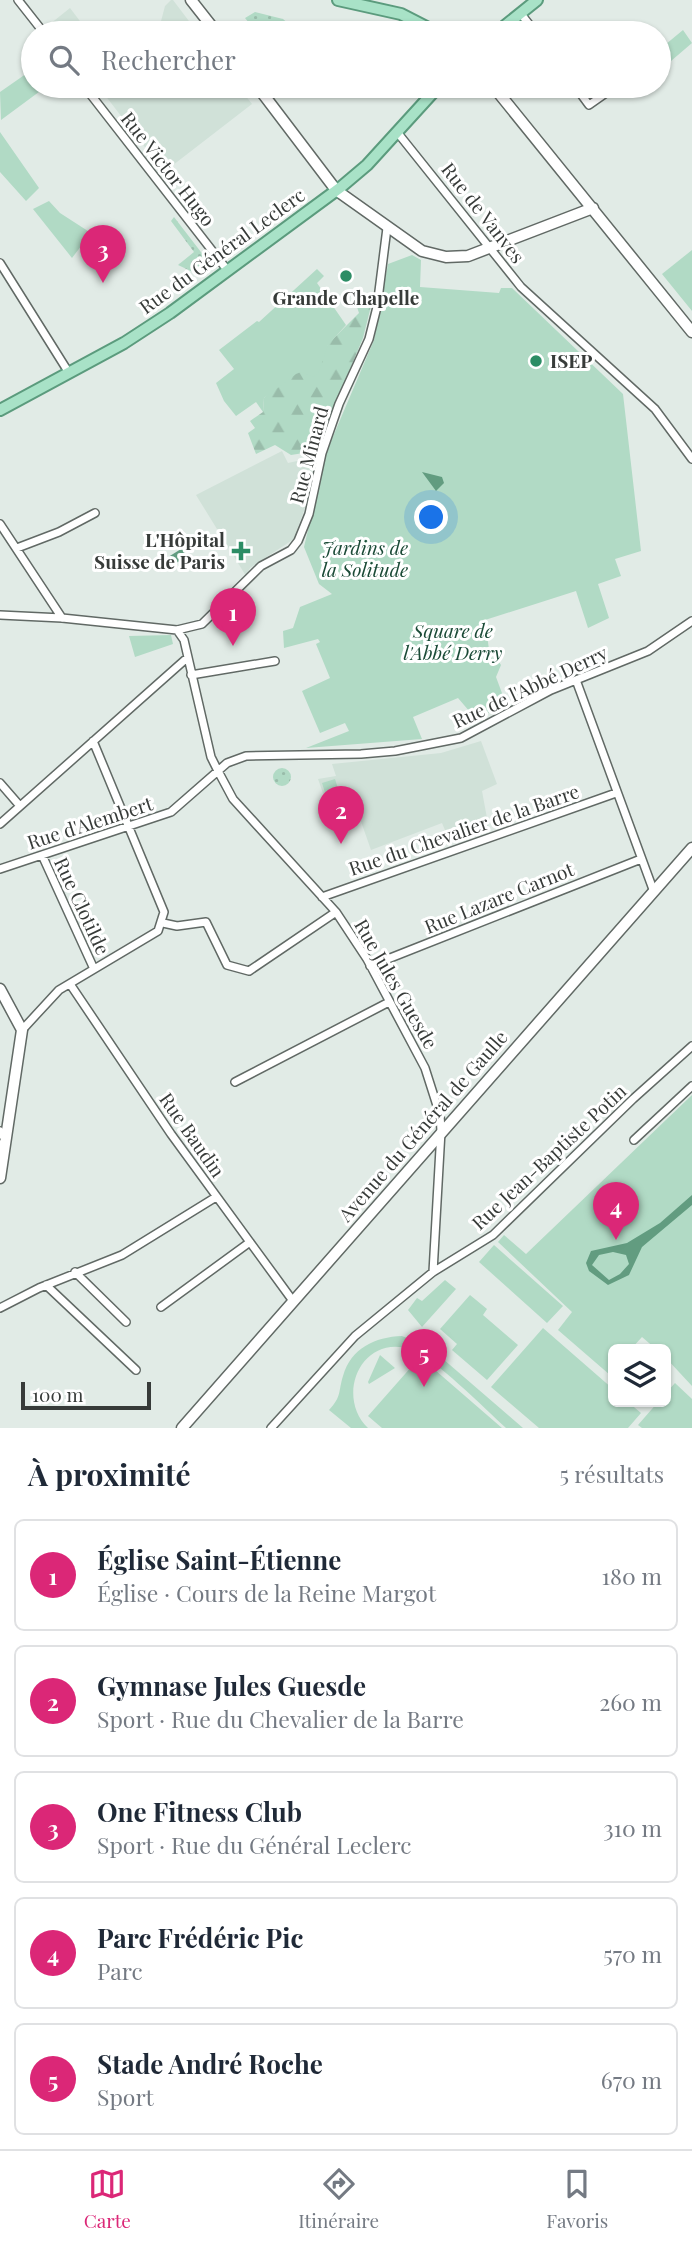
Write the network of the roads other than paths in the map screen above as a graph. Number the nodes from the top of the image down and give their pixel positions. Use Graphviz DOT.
graph roads {
  1 [pos="18,0"];
  2 [pos="191,0"];
  3 [pos="338,0"];
  4 [pos="537,0"];
  5 [pos="521,14"];
  6 [pos="35,21"];
  7 [pos="208,21"];
  8 [pos="415,21"];
  9 [pos="512,21"];
  10 [pos="527,21"];
  11 [pos="93,98"];
  12 [pos="266,98"];
  13 [pos="428,98"];
  14 [pos="503,98"];
  15 [pos="584,98"];
  16 [pos="599,98"];
  17 [pos="397,132"];
  18 [pos="336,190"];
  19 [pos="593,208"];
  20 [pos="387,228"];
  21 [pos="492,249"];
  22 [pos="0,263"];
  23 [pos="228,271"];
  24 [pos="692,332"];
  25 [pos="69,373"];
  26 [pos="1,406"];
  27 [pos="692,458"];
  28 [pos="95,513"];
  29 [pos="0,524"];
  30 [pos="17,548"];
  31 [pos="0,615"];
  32 [pos="62,618"];
  33 [pos="692,621"];
  34 [pos="177,630"];
  35 [pos="187,658"];
  36 [pos="275,661"];
  37 [pos="191,675"];
  38 [pos="576,680"];
  39 [pos="93,741"];
  40 [pos="218,771"];
  41 [pos="0,783"];
  42 [pos="616,793"];
  43 [pos="20,806"];
  44 [pos="0,824"];
  45 [pos="129,828"];
  46 [pos="692,848"];
  47 [pos="42,855"];
  48 [pos="640,859"];
  49 [pos="0,869"];
  50 [pos="654,892"];
  51 [pos="322,897"];
  52 [pos="336,912"];
  53 [pos="163,923"];
  54 [pos="370,966"];
  55 [pos="94,969"];
  56 [pos="70,984"];
  57 [pos="0,989"];
  58 [pos="389,1002"];
  59 [pos="22,1030"];
  60 [pos="692,1046"];
  61 [pos="235,1082"];
  62 [pos="692,1086"];
  63 [pos="0,1131"];
  64 [pos="441,1131"];
  65 [pos="634,1140"];
  66 [pos="3,1143"];
  67 [pos="0,1178"];
  68 [pos="216,1197"];
  69 [pos="250,1242"];
  70 [pos="75,1272"];
  71 [pos="433,1272"];
  72 [pos="46,1285"];
  73 [pos="293,1301"];
  74 [pos="162,1307"];
  75 [pos="0,1308"];
  76 [pos="126,1322"];
  77 [pos="136,1370"];
  78 [pos="182,1428"];
  79 [pos="271,1428"];
  1 -- 6 [label="street"];
  2 -- 7 [label="main road"];
  3 -- 8 [label="main road"];
  4 -- 5 [label="main road"];
  5 -- 9 [label="main road"];
  5 -- 10 [label="street"];
  11 -- 23 [label="street, Rue Victor Hugo"];
  12 -- 18 [label="main road"];
  13 -- 17 [label="main road, Rue du Général Leclerc"];
  14 -- 19 [label="main road"];
  15 -- 16 [label="street"];
  17 -- 18 [label="main road, Rue du Général Leclerc"];
  17 -- 21 [label="street, Rue de Vanves"];
  18 -- 20 [label="main road"];
  18 -- 23 [label="main road, Rue du Général Leclerc"];
  19 -- 21 [label="main road"];
  19 -- 24 [label="main road"];
  20 -- 21 [label="main road"];
  20 -- 34 [label="street, Rue Minard"];
  21 -- 27 [label="street, Rue de Vanves"];
  22 -- 25 [label="street"];
  23 -- 25 [label="main road, Rue du Général Leclerc"];
  25 -- 26 [label="main road, Rue du Général Leclerc"];
  28 -- 30 [label="street"];
  29 -- 30 [label="street"];
  30 -- 32 [label="street"];
  31 -- 32 [label="street"];
  32 -- 34 [label="street"];
  33 -- 38 [label="street, Rue de l'Abbé Derry"];
  34 -- 35 [label="street, Rue Jules Guesde"];
  35 -- 37 [label="street, Rue Jules Guesde"];
  35 -- 39 [label="street"];
  36 -- 37 [label="street"];
  37 -- 40 [label="street, Rue Jules Guesde"];
  38 -- 40 [label="street, Rue de l'Abbé Derry"];
  38 -- 42 [label="street"];
  39 -- 43 [label="street"];
  39 -- 45 [label="street"];
  40 -- 45 [label="street, Rue d'Alembert"];
  40 -- 51 [label="street, Rue Jules Guesde"];
  41 -- 43 [label="street"];
  42 -- 48 [label="street"];
  42 -- 51 [label="street, Rue du Chevalier de la Barre"];
  43 -- 44 [label="street"];
  45 -- 47 [label="street, Rue d'Alembert"];
  45 -- 53 [label="street"];
  46 -- 50 [label="main road, Avenue du Général de Gaulle"];
  47 -- 49 [label="street, Rue d'Alembert"];
  47 -- 55 [label="street, Rue Clotilde"];
  48 -- 50 [label="street"];
  48 -- 54 [label="street, Rue Lazare Carnot"];
  50 -- 64 [label="main road, Avenue du Général de Gaulle"];
  51 -- 52 [label="street, Rue Jules Guesde"];
  52 -- 53 [label="street"];
  52 -- 54 [label="street, Rue Jules Guesde"];
  53 -- 55 [label="street"];
  54 -- 58 [label="street, Rue Jules Guesde"];
  55 -- 56 [label="street"];
  56 -- 59 [label="street"];
  56 -- 68 [label="street, Rue Baudin"];
  57 -- 59 [label="main road"];
  58 -- 61 [label="street"];
  58 -- 64 [label="street, Rue Jules Guesde"];
  59 -- 66 [label="main road"];
  60 -- 71 [label="street, Rue Jean-Baptiste Potin"];
  62 -- 65 [label="street"];
  63 -- 66 [label="street"];
  64 -- 71 [label="street, Rue Jules Guesde"];
  64 -- 73 [label="main road, Avenue du Général de Gaulle"];
  66 -- 67 [label="main road"];
  68 -- 69 [label="street, Rue Baudin"];
  68 -- 70 [label="street"];
  69 -- 73 [label="street, Rue Baudin"];
  69 -- 74 [label="street"];
  70 -- 72 [label="street"];
  70 -- 76 [label="street"];
  71 -- 79 [label="street, Rue Jean-Baptiste Potin"];
  72 -- 75 [label="street"];
  72 -- 77 [label="street"];
  73 -- 78 [label="main road, Avenue du Général de Gaulle"];
}
